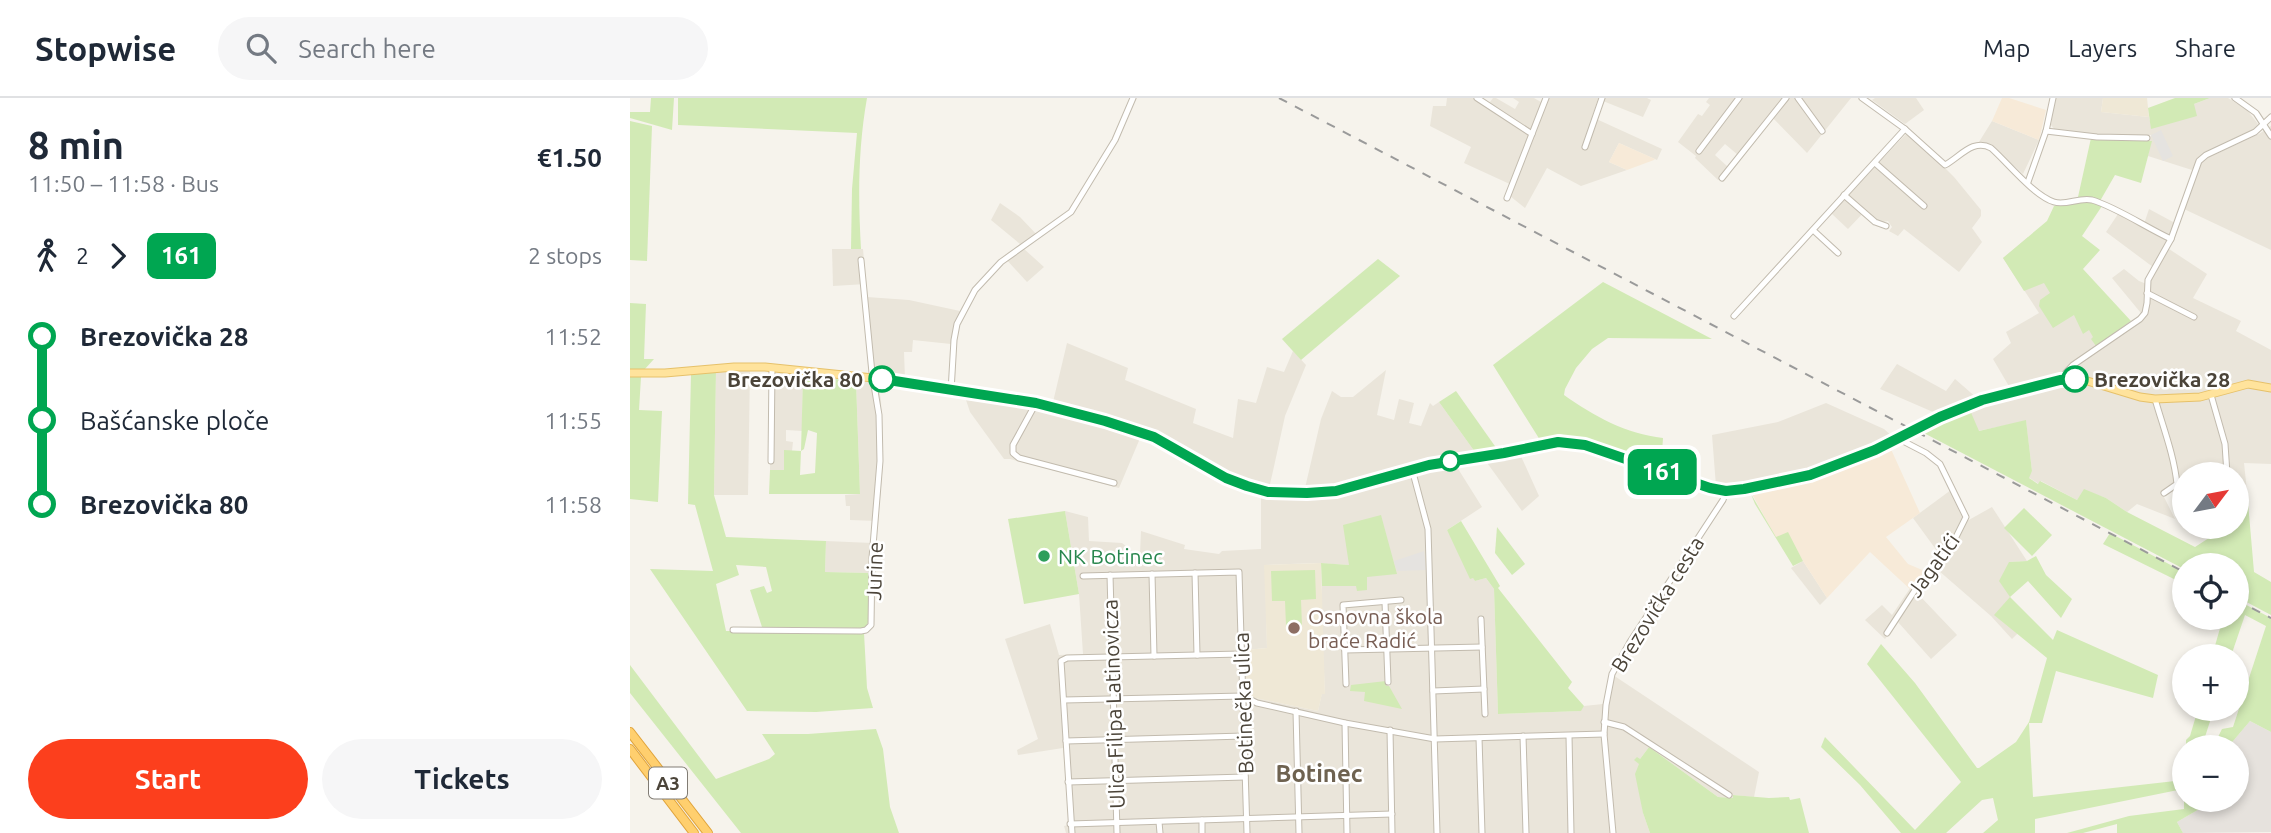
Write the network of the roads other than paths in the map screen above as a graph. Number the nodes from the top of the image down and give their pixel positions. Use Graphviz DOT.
graph roads {
  1 [pos="1133,98"];
  2 [pos="1478,98"];
  3 [pos="1546,98"];
  4 [pos="1602,98"];
  5 [pos="1739,98"];
  6 [pos="1786,98"];
  7 [pos="1798,98"];
  8 [pos="1862,98"];
  9 [pos="2053,98"];
  10 [pos="2235,98"];
  11 [pos="2271,117"];
  12 [pos="2264,125"];
  13 [pos="1905,130"];
  14 [pos="1822,131"];
  15 [pos="2046,131"];
  16 [pos="1532,134"];
  17 [pos="2271,136"];
  18 [pos="2147,138"];
  19 [pos="1585,148"];
  20 [pos="1699,151"];
  21 [pos="1875,163"];
  22 [pos="1722,178"];
  23 [pos="2028,182"];
  24 [pos="1844,195"];
  25 [pos="1507,198"];
  26 [pos="1924,206"];
  27 [pos="1886,226"];
  28 [pos="1812,230"];
  29 [pos="2171,239"];
  30 [pos="1838,253"];
  31 [pos="861,260"];
  32 [pos="2147,293"];
  33 [pos="1734,316"];
  34 [pos="2194,317"];
  35 [pos="772,368"];
  36 [pos="630,373"];
  37 [pos="873,378"];
  38 [pos="2060,380"];
  39 [pos="2271,388"];
  40 [pos="951,391"];
  41 [pos="2211,395"];
  42 [pos="2155,399"];
  43 [pos="1036,403"];
  44 [pos="1899,439"];
  45 [pos="771,461"];
  46 [pos="2226,462"];
  47 [pos="1412,469"];
  48 [pos="1114,483"];
  49 [pos="1726,491"];
  50 [pos="2164,493"];
  51 [pos="1195,573"];
  52 [pos="1152,574"];
  53 [pos="1110,575"];
  54 [pos="1083,576"];
  55 [pos="1401,600"];
  56 [pos="1385,601"];
  57 [pos="1481,619"];
  58 [pos="733,630"];
  59 [pos="1887,633"];
  60 [pos="1482,647"];
  61 [pos="1432,648"];
  62 [pos="1345,650"];
  63 [pos="1387,650"];
  64 [pos="1197,654"];
  65 [pos="1241,654"];
  66 [pos="1154,656"];
  67 [pos="1111,658"];
  68 [pos="1388,682"];
  69 [pos="1346,684"];
  70 [pos="1484,689"];
  71 [pos="1433,691"];
  72 [pos="1243,696"];
  73 [pos="1113,698"];
  74 [pos="1063,700"];
  75 [pos="1296,710"];
  76 [pos="1485,713"];
  77 [pos="1604,722"];
  78 [pos="1345,723"];
  79 [pos="1390,730"];
  80 [pos="630,732"];
  81 [pos="1604,734"];
  82 [pos="1244,736"];
  83 [pos="1523,736"];
  84 [pos="1569,736"];
  85 [pos="1479,738"];
  86 [pos="1114,739"];
  87 [pos="1435,739"];
  88 [pos="1066,741"];
  89 [pos="630,749"];
  90 [pos="1245,777"];
  91 [pos="1115,780"];
  92 [pos="1068,782"];
  93 [pos="1729,795"];
  94 [pos="1392,814"];
  95 [pos="1346,816"];
  96 [pos="1298,817"];
  97 [pos="1247,819"];
  98 [pos="1202,820"];
  99 [pos="1159,822"];
  100 [pos="1116,823"];
  101 [pos="1070,824"];
  102 [pos="694,833"];
  103 [pos="708,833"];
  104 [pos="1072,833"];
  105 [pos="1116,833"];
  106 [pos="1160,833"];
  107 [pos="1202,833"];
  108 [pos="1247,833"];
  109 [pos="1299,833"];
  110 [pos="1347,833"];
  111 [pos="1392,833"];
  112 [pos="1437,833"];
  113 [pos="1482,833"];
  114 [pos="1526,833"];
  115 [pos="1571,833"];
  116 [pos="1613,833"];
  1 -- 40 [label="street"];
  2 -- 16 [label="street"];
  3 -- 16 [label="street"];
  4 -- 19 [label="street"];
  5 -- 20 [label="street"];
  6 -- 22 [label="street"];
  7 -- 14 [label="street"];
  8 -- 13 [label="street"];
  9 -- 15 [label="street"];
  10 -- 12 [label="street"];
  11 -- 12 [label="street"];
  12 -- 17 [label="street"];
  12 -- 29 [label="street"];
  13 -- 21 [label="street"];
  13 -- 23 [label="street"];
  15 -- 18 [label="street"];
  15 -- 23 [label="street"];
  16 -- 25 [label="street"];
  21 -- 24 [label="street"];
  21 -- 26 [label="street"];
  23 -- 29 [label="street"];
  24 -- 27 [label="street"];
  24 -- 28 [label="street"];
  28 -- 30 [label="street"];
  28 -- 33 [label="street"];
  29 -- 32 [label="street"];
  31 -- 37 [label="street"];
  32 -- 34 [label="street"];
  32 -- 38 [label="street"];
  35 -- 36 [label="main road"];
  35 -- 37 [label="main road"];
  35 -- 45 [label="street"];
  37 -- 40 [label="main road"];
  37 -- 58 [label="street, Jurine"];
  38 -- 42 [label="main road"];
  38 -- 44 [label="main road"];
  39 -- 41 [label="main road"];
  40 -- 43 [label="main road"];
  41 -- 42 [label="main road"];
  41 -- 46 [label="street"];
  42 -- 50 [label="street"];
  43 -- 47 [label="main road"];
  43 -- 48 [label="street"];
  44 -- 49 [label="main road"];
  44 -- 59 [label="street, Jagatići"];
  47 -- 49 [label="main road"];
  47 -- 61 [label="street"];
  49 -- 77 [label="street, Brezovička cesta"];
  51 -- 52 [label="street"];
  51 -- 64 [label="street"];
  51 -- 65 [label="street, Botinečka ulica"];
  52 -- 53 [label="street"];
  52 -- 66 [label="street"];
  53 -- 54 [label="street"];
  53 -- 67 [label="street, Ulica Filipa Latinovicza"];
  55 -- 56 [label="street"];
  56 -- 62 [label="street"];
  56 -- 63 [label="street"];
  57 -- 60 [label="street"];
  60 -- 61 [label="street"];
  60 -- 70 [label="street"];
  61 -- 63 [label="street"];
  61 -- 71 [label="street"];
  62 -- 63 [label="street"];
  62 -- 69 [label="street"];
  63 -- 68 [label="street"];
  64 -- 65 [label="street"];
  64 -- 66 [label="street"];
  65 -- 72 [label="street, Botinečka ulica"];
  66 -- 67 [label="street"];
  67 -- 73 [label="street, Ulica Filipa Latinovicza"];
  67 -- 74 [label="street"];
  70 -- 71 [label="street"];
  70 -- 76 [label="street"];
  71 -- 87 [label="street"];
  72 -- 73 [label="street"];
  72 -- 75 [label="street"];
  72 -- 82 [label="street, Botinečka ulica"];
  73 -- 74 [label="street"];
  73 -- 86 [label="street, Ulica Filipa Latinovicza"];
  74 -- 88 [label="street"];
  75 -- 78 [label="street"];
  75 -- 96 [label="street"];
  77 -- 81 [label="street, Brezovička cesta"];
  77 -- 93 [label="street"];
  78 -- 79 [label="street"];
  78 -- 95 [label="street"];
  79 -- 87 [label="street"];
  79 -- 94 [label="street"];
  80 -- 103 [label="highway, A3"];
  81 -- 84 [label="street"];
  81 -- 116 [label="street, Brezovička cesta"];
  82 -- 86 [label="street"];
  82 -- 90 [label="street, Botinečka ulica"];
  83 -- 84 [label="street"];
  83 -- 85 [label="street"];
  83 -- 114 [label="street"];
  84 -- 115 [label="street"];
  85 -- 87 [label="street"];
  85 -- 113 [label="street"];
  86 -- 88 [label="street"];
  86 -- 91 [label="street, Ulica Filipa Latinovicza"];
  87 -- 112 [label="street"];
  88 -- 92 [label="street"];
  89 -- 102 [label="highway, A3"];
  90 -- 91 [label="street"];
  90 -- 97 [label="street, Botinečka ulica"];
  91 -- 92 [label="street"];
  91 -- 100 [label="street, Ulica Filipa Latinovicza"];
  92 -- 101 [label="street"];
  94 -- 95 [label="street"];
  94 -- 111 [label="street"];
  95 -- 96 [label="street"];
  95 -- 110 [label="street"];
  96 -- 97 [label="street"];
  96 -- 109 [label="street"];
  97 -- 98 [label="street"];
  97 -- 108 [label="street, Botinečka ulica"];
  98 -- 99 [label="street"];
  98 -- 107 [label="street"];
  99 -- 100 [label="street"];
  99 -- 106 [label="street"];
  100 -- 101 [label="street"];
  100 -- 105 [label="street, Ulica Filipa Latinovicza"];
  101 -- 104 [label="street"];
}
